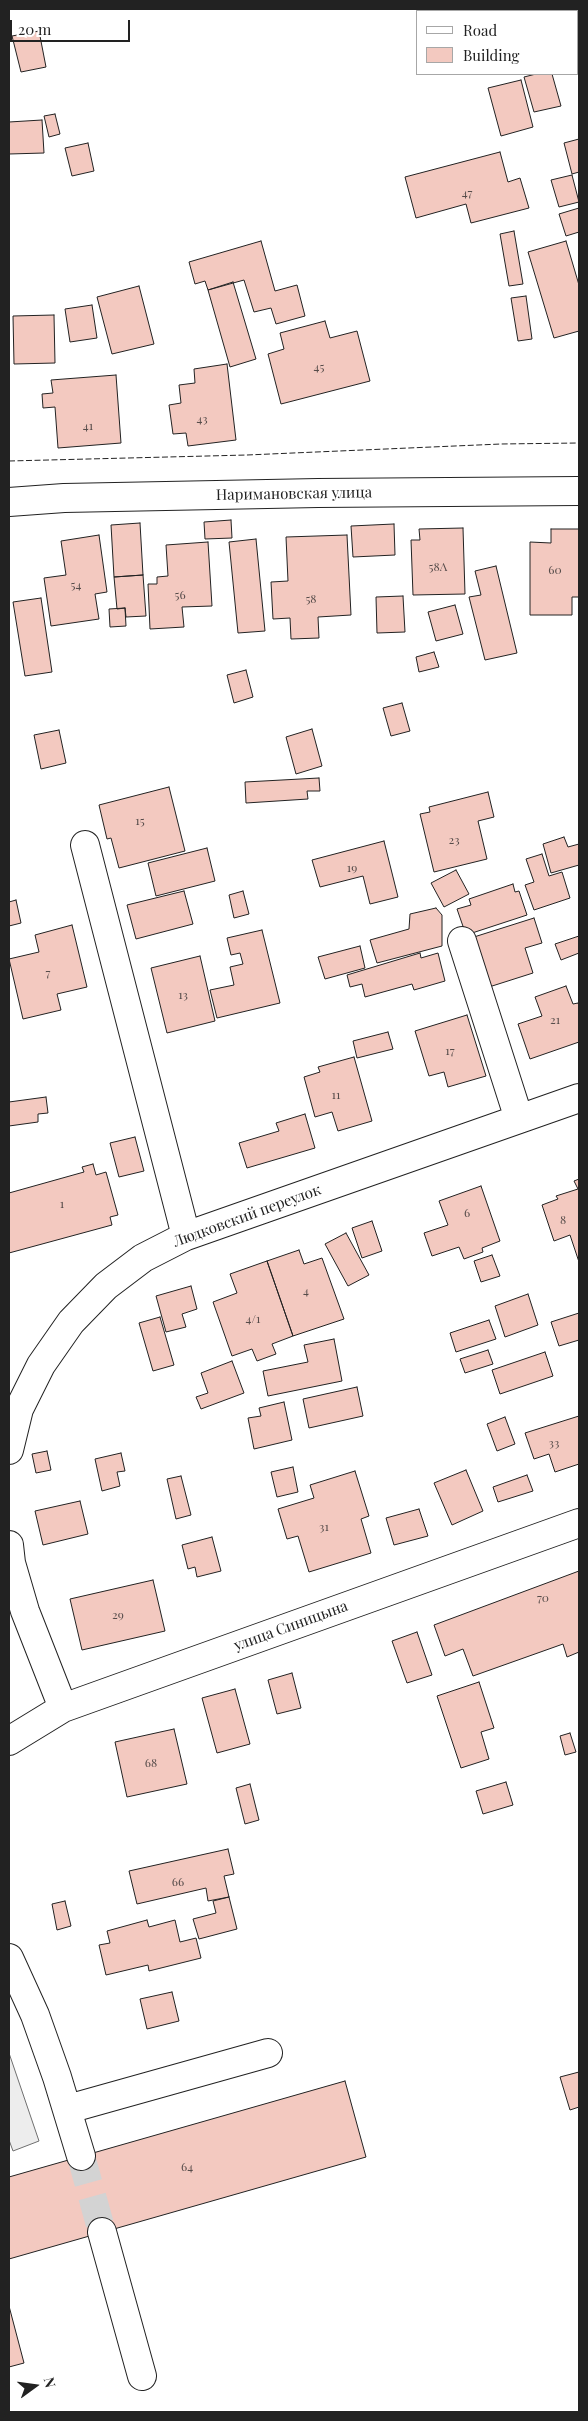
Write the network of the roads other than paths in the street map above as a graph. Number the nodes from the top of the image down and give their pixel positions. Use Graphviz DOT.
graph roads {
  1 [pos="579,491"];
  2 [pos="9,502"];
  3 [pos="85,845"];
  4 [pos="462,940"];
  5 [pos="579,1098"];
  6 [pos="519,1119"];
  7 [pos="186,1236"];
  8 [pos="9,1450"];
  9 [pos="579,1523"];
  10 [pos="9,1545"];
  11 [pos="63,1708"];
  12 [pos="9,1741"];
  13 [pos="9,1958"];
  14 [pos="268,2053"];
  15 [pos="68,2109"];
  16 [pos="81,2156"];
  17 [pos="102,2232"];
  18 [pos="142,2376"];
  1 -- 2 [label="street, Наримановская улица"];
  3 -- 7 [label="street"];
  4 -- 6 [label="street"];
  5 -- 6 [label="street, Людковский переулок"];
  6 -- 7 [label="street, Людковский переулок"];
  7 -- 8 [label="street, Людковский переулок"];
  9 -- 11 [label="street, улица Синицына"];
  10 -- 11 [label="street"];
  11 -- 12 [label="street, улица Синицына"];
  13 -- 15 [label="street"];
  14 -- 15 [label="street"];
  15 -- 16 [label="street"];
  17 -- 18 [label="street"];
}
